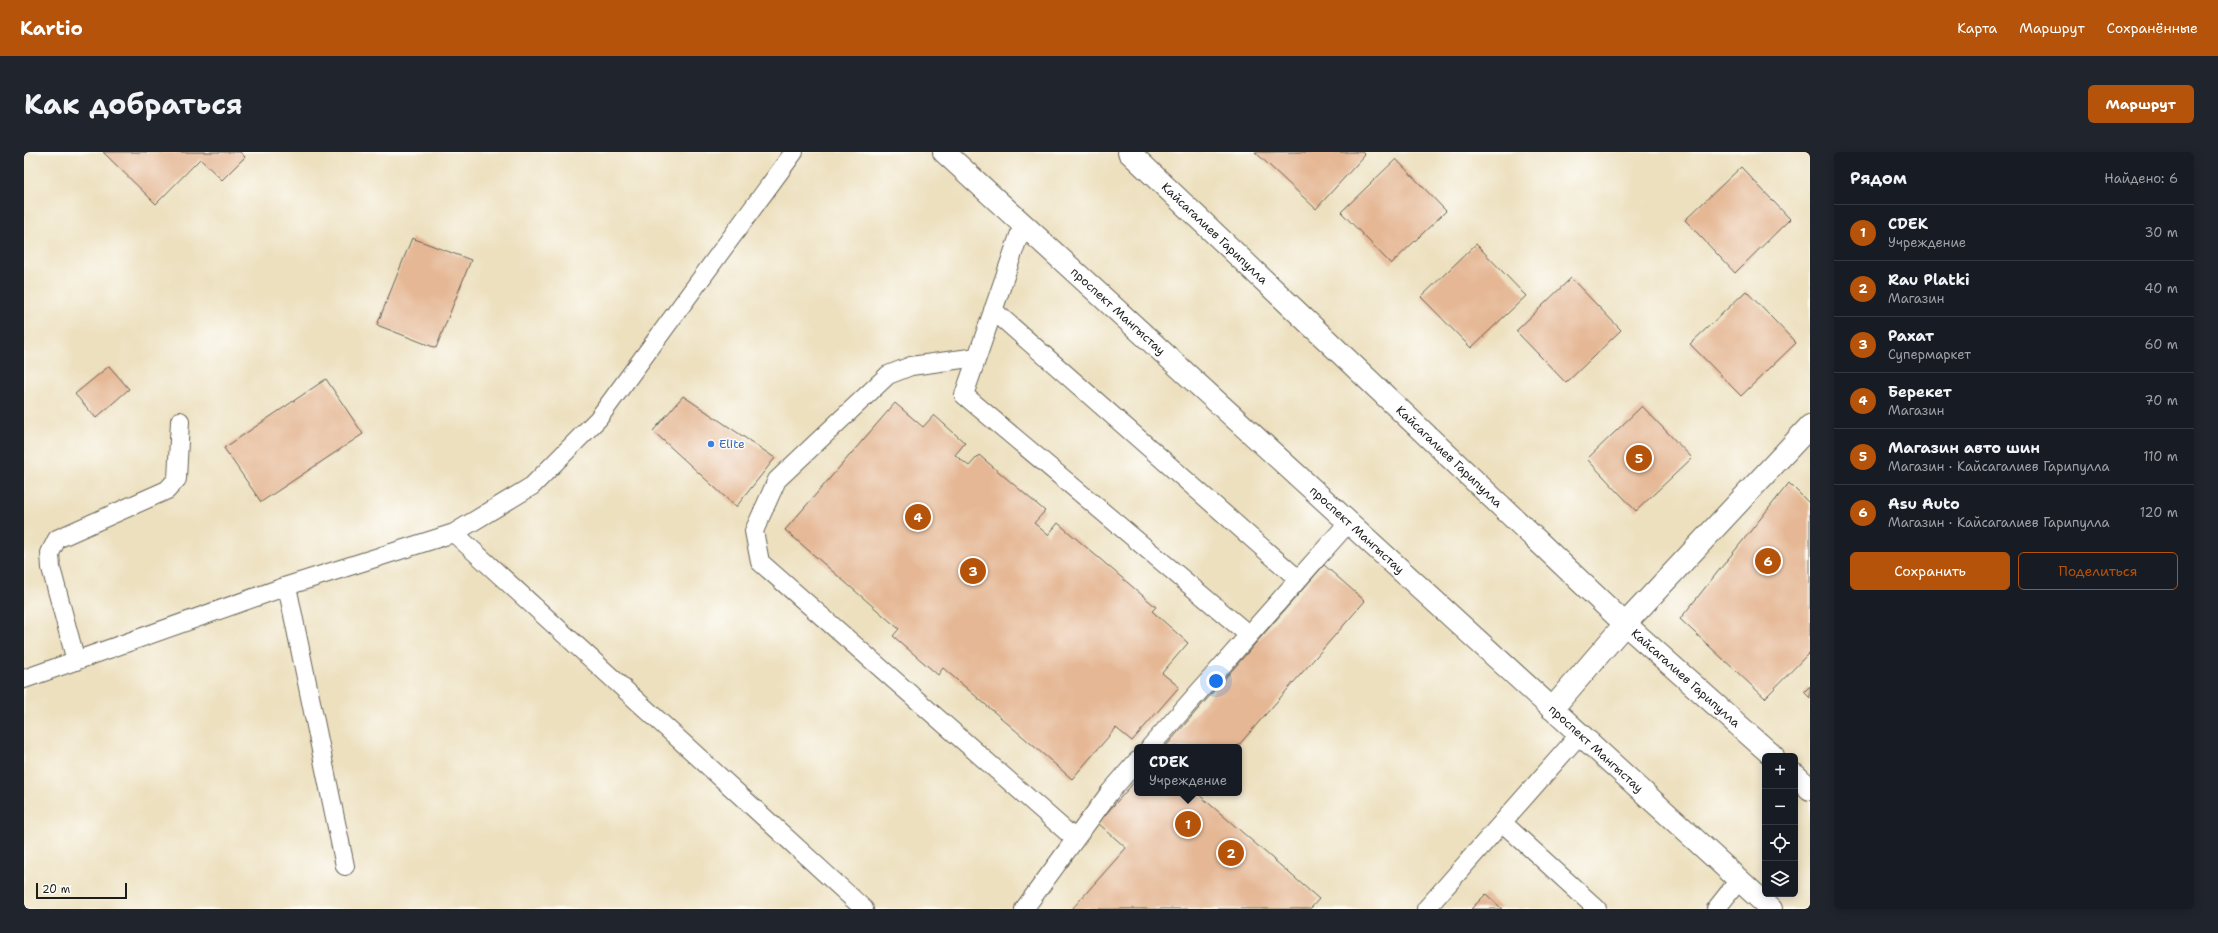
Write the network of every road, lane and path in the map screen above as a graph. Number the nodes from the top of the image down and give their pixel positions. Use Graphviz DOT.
graph roads {
  1 [pos="794,152"];
  2 [pos="944,152"];
  3 [pos="1129,152"];
  4 [pos="1023,224"];
  5 [pos="993,310"];
  6 [pos="978,356"];
  7 [pos="180,421"];
  8 [pos="1810,426"];
  9 [pos="1348,524"];
  10 [pos="454,533"];
  11 [pos="1298,579"];
  12 [pos="287,586"];
  13 [pos="1625,624"];
  14 [pos="1249,635"];
  15 [pos="76,660"];
  16 [pos="24,679"];
  17 [pos="1552,709"];
  18 [pos="1580,734"];
  19 [pos="1153,744"];
  20 [pos="1770,753"];
  21 [pos="1134,764"];
  22 [pos="1798,778"];
  23 [pos="1810,789"];
  24 [pos="1503,823"];
  25 [pos="1075,839"];
  26 [pos="345,866"];
  27 [pos="1739,880"];
  28 [pos="864,909"];
  29 [pos="1024,909"];
  30 [pos="1426,909"];
  31 [pos="1597,909"];
  32 [pos="1716,909"];
  33 [pos="1771,909"];
  1 -- 10 [label="lane"];
  2 -- 4 [label="street, проспект Мангыстау"];
  3 -- 13 [label="street, Кайсагалиев Гарипулла"];
  4 -- 5 [label="lane"];
  4 -- 9 [label="street, проспект Мангыстау"];
  5 -- 6 [label="lane"];
  5 -- 11 [label="lane"];
  6 -- 14 [label="lane"];
  6 -- 25 [label="lane"];
  7 -- 15 [label="lane"];
  8 -- 13 [label="street"];
  9 -- 11 [label="lane"];
  9 -- 17 [label="street, проспект Мангыстау"];
  10 -- 12 [label="lane"];
  10 -- 28 [label="lane"];
  11 -- 14 [label="lane"];
  12 -- 15 [label="lane"];
  12 -- 26 [label="lane"];
  13 -- 17 [label="street"];
  13 -- 20 [label="street, Кайсагалиев Гарипулла"];
  14 -- 19 [label="lane"];
  15 -- 16 [label="lane"];
  17 -- 18 [label="street, проспект Мангыстау"];
  18 -- 24 [label="lane"];
  18 -- 27 [label="street, проспект Мангыстау"];
  21 -- 25 [label="lane"];
  22 -- 23 [label="street"];
  24 -- 30 [label="lane"];
  24 -- 31 [label="lane"];
  25 -- 29 [label="lane"];
  27 -- 32 [label="lane"];
  27 -- 33 [label="street, проспект Мангыстау"];
}
